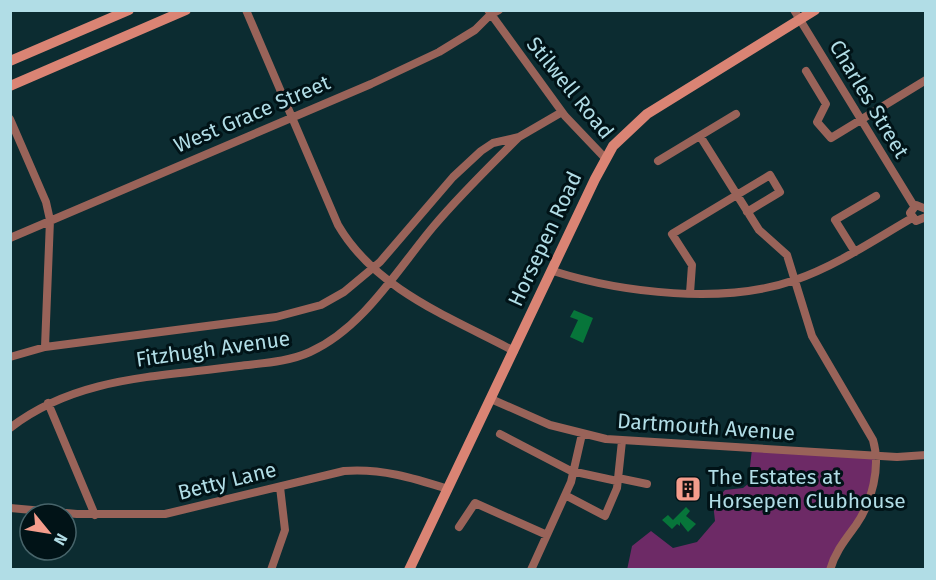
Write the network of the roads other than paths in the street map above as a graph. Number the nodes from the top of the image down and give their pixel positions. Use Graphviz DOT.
graph roads {
  1 [pos="129,10"];
  2 [pos="186,10"];
  3 [pos="246,10"];
  4 [pos="499,10"];
  5 [pos="815,10"];
  6 [pos="489,13"];
  7 [pos="796,16"];
  8 [pos="10,61"];
  9 [pos="806,71"];
  10 [pos="926,80"];
  11 [pos="10,86"];
  12 [pos="562,112"];
  13 [pos="736,114"];
  14 [pos="293,116"];
  15 [pos="10,119"];
  16 [pos="859,119"];
  17 [pos="699,136"];
  18 [pos="519,137"];
  19 [pos="605,158"];
  20 [pos="658,161"];
  21 [pos="876,196"];
  22 [pos="737,197"];
  23 [pos="914,206"];
  24 [pos="926,209"];
  25 [pos="747,212"];
  26 [pos="912,218"];
  27 [pos="50,220"];
  28 [pos="924,221"];
  29 [pos="10,238"];
  30 [pos="855,252"];
  31 [pos="372,268"];
  32 [pos="553,271"];
  33 [pos="795,280"];
  34 [pos="388,281"];
  35 [pos="690,293"];
  36 [pos="45,347"];
  37 [pos="514,351"];
  38 [pos="10,357"];
  39 [pos="491,399"];
  40 [pos="48,403"];
  41 [pos="10,428"];
  42 [pos="500,434"];
  43 [pos="582,434"];
  44 [pos="622,441"];
  45 [pos="926,455"];
  46 [pos="876,456"];
  47 [pos="574,471"];
  48 [pos="618,480"];
  49 [pos="647,484"];
  50 [pos="280,487"];
  51 [pos="448,489"];
  52 [pos="565,495"];
  53 [pos="10,508"];
  54 [pos="95,515"];
  55 [pos="459,527"];
  56 [pos="547,536"];
  57 [pos="271,570"];
  58 [pos="409,570"];
  59 [pos="531,570"];
  60 [pos="830,570"];
  1 -- 8 [label="street"];
  2 -- 11 [label="street"];
  3 -- 14 [label="street"];
  4 -- 6 [label="street, West Grace Street"];
  5 -- 7 [label="street, Horsepen Road"];
  6 -- 12 [label="street, Stilwell Road"];
  6 -- 14 [label="street, West Grace Street"];
  7 -- 16 [label="street, Charles Street"];
  7 -- 19 [label="street, Horsepen Road"];
  9 -- 16 [label="street"];
  10 -- 16 [label="street"];
  12 -- 18 [label="street, Fitzhugh Avenue"];
  12 -- 19 [label="street, Stilwell Road"];
  13 -- 17 [label="street"];
  14 -- 27 [label="street, West Grace Street"];
  14 -- 31 [label="street"];
  15 -- 27 [label="street"];
  16 -- 23 [label="street, Charles Street"];
  17 -- 20 [label="street"];
  17 -- 22 [label="street"];
  18 -- 31 [label="street, Fitzhugh Avenue"];
  18 -- 34 [label="street, Fitzhugh Avenue"];
  19 -- 32 [label="street, Horsepen Road"];
  21 -- 30 [label="street"];
  22 -- 25 [label="street"];
  22 -- 25 [label="street"];
  22 -- 35 [label="street"];
  23 -- 24 [label="street"];
  23 -- 26 [label="street"];
  25 -- 33 [label="street"];
  26 -- 28 [label="street"];
  26 -- 30 [label="street"];
  27 -- 29 [label="street, West Grace Street"];
  27 -- 36 [label="street"];
  30 -- 33 [label="street"];
  31 -- 34 [label="street"];
  31 -- 36 [label="street, Fitzhugh Avenue"];
  32 -- 35 [label="street"];
  32 -- 37 [label="street, Horsepen Road"];
  33 -- 35 [label="street"];
  33 -- 46 [label="street"];
  34 -- 37 [label="street"];
  34 -- 40 [label="street, Fitzhugh Avenue"];
  36 -- 38 [label="street, Fitzhugh Avenue"];
  37 -- 39 [label="street, Horsepen Road"];
  39 -- 43 [label="street, Dartmouth Avenue"];
  39 -- 51 [label="street, Horsepen Road"];
  40 -- 41 [label="street, Fitzhugh Avenue"];
  40 -- 54 [label="street"];
  42 -- 47 [label="street"];
  43 -- 44 [label="street, Dartmouth Avenue"];
  43 -- 47 [label="street"];
  44 -- 46 [label="street, Dartmouth Avenue"];
  44 -- 48 [label="street"];
  45 -- 46 [label="street, Dartmouth Avenue"];
  46 -- 60 [label="street"];
  47 -- 48 [label="street"];
  47 -- 52 [label="street"];
  48 -- 49 [label="street"];
  48 -- 52 [label="street"];
  50 -- 51 [label="street, Betty Lane"];
  50 -- 54 [label="street, Betty Lane"];
  50 -- 57 [label="street"];
  51 -- 58 [label="street, Horsepen Road"];
  52 -- 56 [label="street"];
  53 -- 54 [label="street, Betty Lane"];
  55 -- 56 [label="street"];
  56 -- 59 [label="street"];
}
